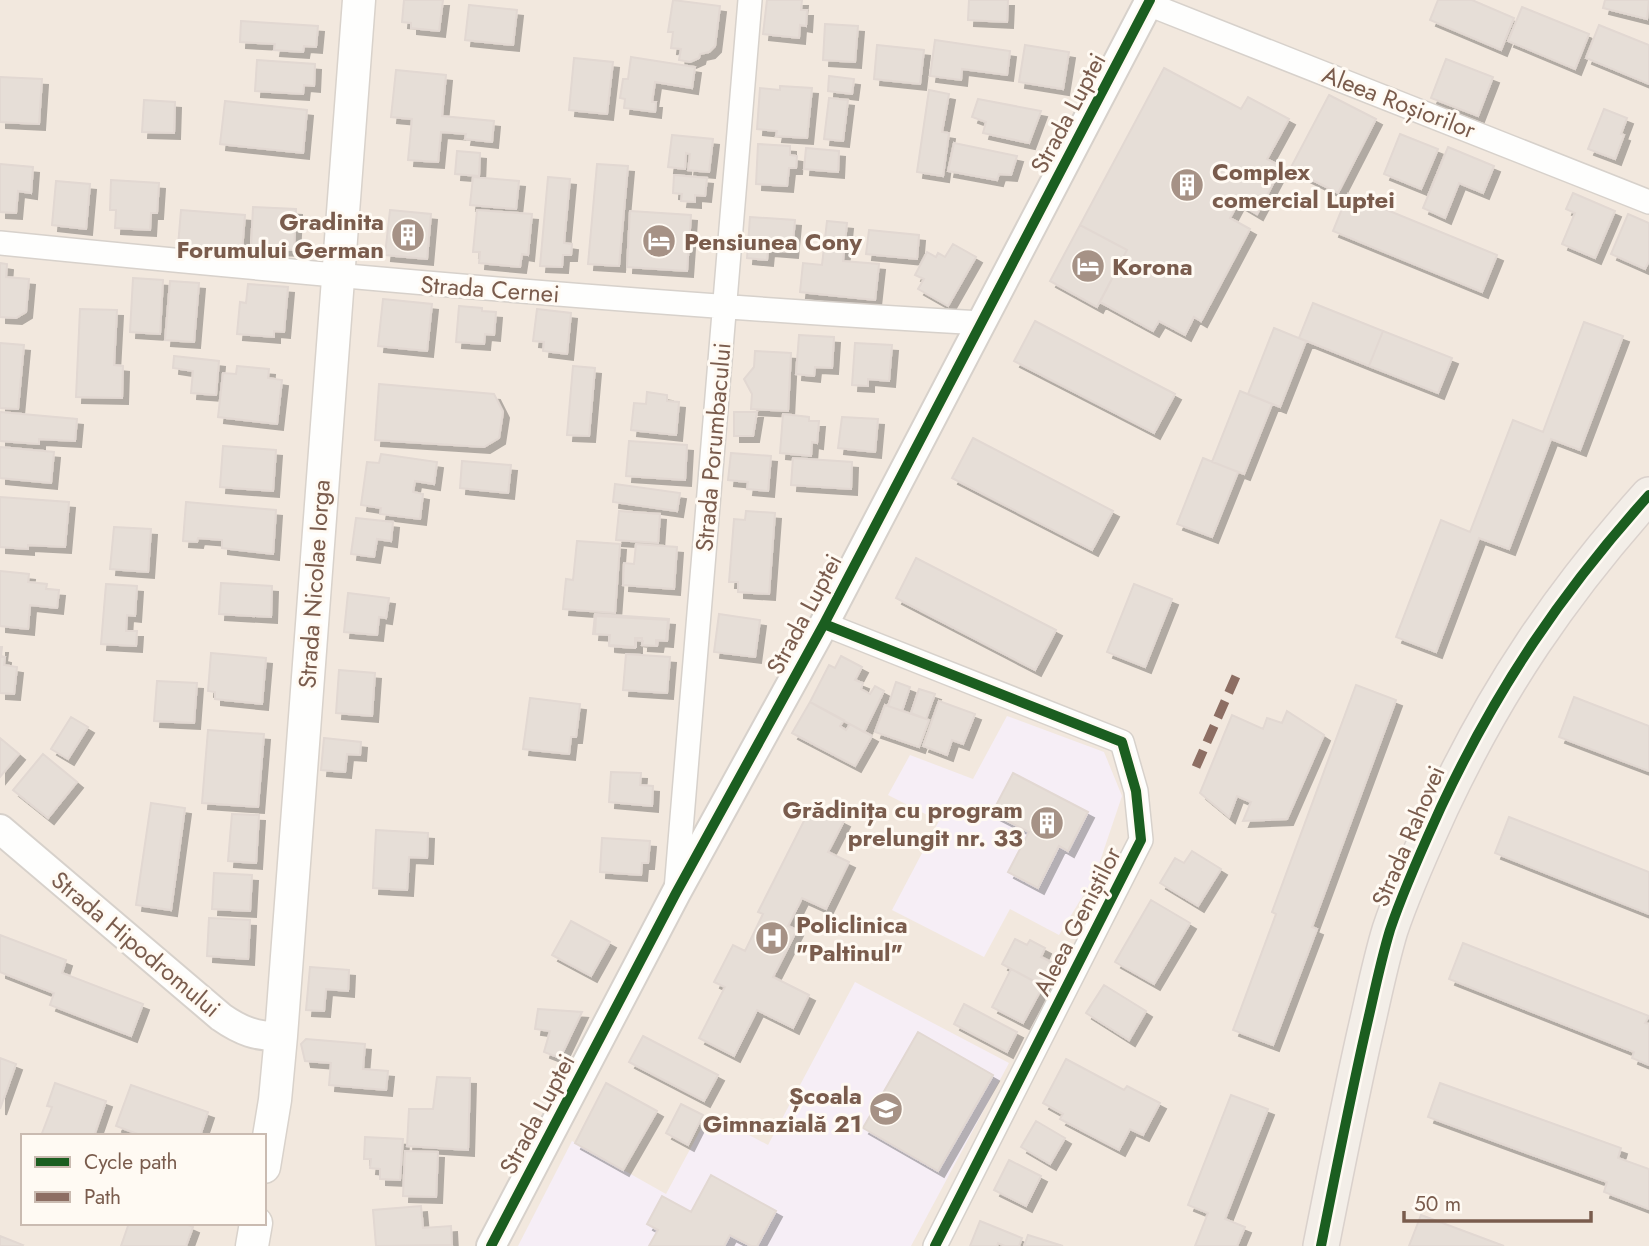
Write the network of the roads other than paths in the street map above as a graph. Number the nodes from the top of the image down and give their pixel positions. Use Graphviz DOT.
graph roads {
  1 [pos="359,0"];
  2 [pos="750,0"];
  3 [pos="1149,2"];
  4 [pos="1649,202"];
  5 [pos="0,243"];
  6 [pos="337,277"];
  7 [pos="724,307"];
  8 [pos="982,323"];
  9 [pos="1649,495"];
  10 [pos="824,624"];
  11 [pos="0,829"];
  12 [pos="676,893"];
  13 [pos="281,1036"];
  14 [pos="266,1155"];
  15 [pos="256,1225"];
  16 [pos="252,1246"];
  17 [pos="491,1246"];
  18 [pos="934,1246"];
  19 [pos="1321,1246"];
  1 -- 6 [label="main road, Strada Nicolae Iorga"];
  2 -- 7 [label="street, Strada Porumbacului"];
  3 -- 4 [label="street, Aleea Roșiorilor"];
  3 -- 8 [label="street, Strada Luptei"];
  5 -- 6 [label="street, Strada Cernei"];
  6 -- 7 [label="street, Strada Cernei"];
  6 -- 13 [label="main road, Strada Nicolae Iorga"];
  7 -- 8 [label="street, Strada Cernei"];
  7 -- 12 [label="street, Strada Porumbacului"];
  8 -- 10 [label="street, Strada Luptei"];
  9 -- 19 [label="main road, Strada Rahovei"];
  10 -- 12 [label="street, Strada Luptei"];
  10 -- 18 [label="street, Aleea Geniștilor"];
  11 -- 13 [label="street, Strada Hipodromului"];
  12 -- 17 [label="street, Strada Luptei"];
  13 -- 14 [label="main road, Strada Nicolae Iorga"];
  15 -- 16 [label="main road"];
}
